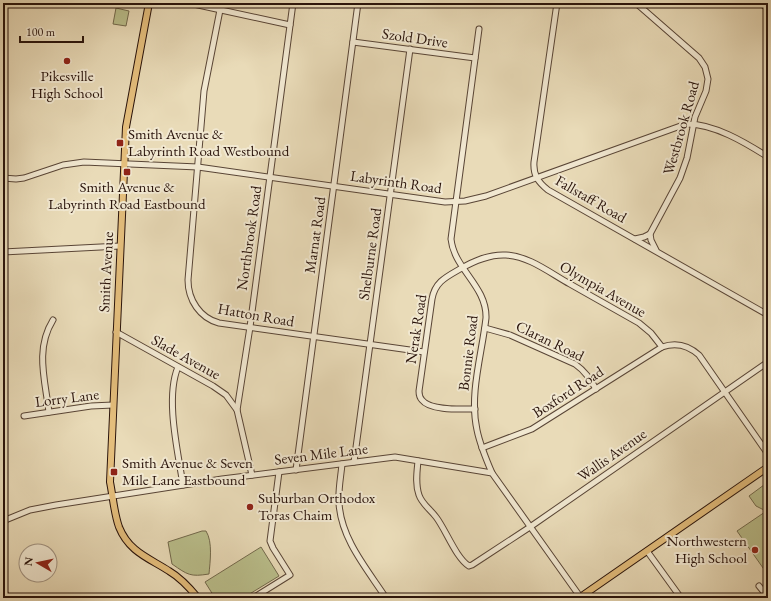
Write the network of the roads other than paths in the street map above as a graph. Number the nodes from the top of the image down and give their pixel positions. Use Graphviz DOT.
graph roads {
  1 [pos="148,3"];
  2 [pos="189,3"];
  3 [pos="293,3"];
  4 [pos="358,3"];
  5 [pos="557,3"];
  6 [pos="636,3"];
  7 [pos="761,3"];
  8 [pos="768,9"];
  9 [pos="220,10"];
  10 [pos="290,25"];
  11 [pos="479,29"];
  12 [pos="353,42"];
  13 [pos="410,49"];
  14 [pos="475,58"];
  15 [pos="694,124"];
  16 [pos="768,157"];
  17 [pos="124,163"];
  18 [pos="198,167"];
  19 [pos="270,176"];
  20 [pos="3,178"];
  21 [pos="536,178"];
  22 [pos="334,186"];
  23 [pos="390,193"];
  24 [pos="455,202"];
  25 [pos="650,234"];
  26 [pos="635,239"];
  27 [pos="120,246"];
  28 [pos="657,251"];
  29 [pos="3,252"];
  30 [pos="463,267"];
  31 [pos="768,315"];
  32 [pos="53,320"];
  33 [pos="250,327"];
  34 [pos="484,328"];
  35 [pos="116,332"];
  36 [pos="314,336"];
  37 [pos="370,344"];
  38 [pos="662,347"];
  39 [pos="424,352"];
  40 [pos="768,362"];
  41 [pos="178,367"];
  42 [pos="596,389"];
  43 [pos="725,392"];
  44 [pos="113,406"];
  45 [pos="475,409"];
  46 [pos="237,410"];
  47 [pos="50,412"];
  48 [pos="24,416"];
  49 [pos="482,448"];
  50 [pos="768,454"];
  51 [pos="418,460"];
  52 [pos="354,462"];
  53 [pos="342,464"];
  54 [pos="768,467"];
  55 [pos="296,470"];
  56 [pos="279,472"];
  57 [pos="492,473"];
  58 [pos="252,475"];
  59 [pos="183,485"];
  60 [pos="112,496"];
  61 [pos="3,521"];
  62 [pos="530,527"];
  63 [pos="647,551"];
  64 [pos="760,586"];
  65 [pos="3,588"];
  66 [pos="768,597"];
  67 [pos="7,598"];
  68 [pos="198,598"];
  69 [pos="253,598"];
  70 [pos="386,598"];
  71 [pos="580,598"];
  72 [pos="681,598"];
  1 -- 17 [label="main road, Smith Avenue"];
  2 -- 9 [label="street"];
  3 -- 10 [label="street, Northbrook Road"];
  4 -- 12 [label="street, Marnat Road"];
  5 -- 21 [label="street, Fallstaff Road"];
  6 -- 15 [label="street, Westbrook Road"];
  7 -- 8 [label="street"];
  9 -- 10 [label="street"];
  9 -- 18 [label="street, Hatton Road"];
  10 -- 19 [label="street, Northbrook Road"];
  11 -- 14 [label="street, Bonnie Road"];
  12 -- 13 [label="street, Szold Drive"];
  12 -- 22 [label="street, Marnat Road"];
  13 -- 14 [label="street, Szold Drive"];
  13 -- 23 [label="street, Shelburne Road"];
  14 -- 24 [label="street, Bonnie Road"];
  15 -- 16 [label="street, Labyrinth Road"];
  15 -- 21 [label="street, Labyrinth Road"];
  15 -- 25 [label="street, Westbrook Road"];
  17 -- 18 [label="street, Labyrinth Road"];
  17 -- 20 [label="street, Labyrinth Road"];
  17 -- 27 [label="main road, Smith Avenue"];
  18 -- 19 [label="street, Labyrinth Road"];
  18 -- 33 [label="street, Hatton Road"];
  19 -- 22 [label="street, Labyrinth Road"];
  19 -- 33 [label="street, Northbrook Road"];
  21 -- 24 [label="street, Labyrinth Road"];
  21 -- 26 [label="street, Fallstaff Road"];
  22 -- 23 [label="street, Labyrinth Road"];
  22 -- 36 [label="street, Marnat Road"];
  23 -- 24 [label="street, Labyrinth Road"];
  23 -- 37 [label="street, Shelburne Road"];
  24 -- 30 [label="street, Bonnie Road"];
  25 -- 26 [label="street"];
  25 -- 28 [label="street"];
  26 -- 28 [label="street, Fallstaff Road"];
  27 -- 29 [label="street"];
  27 -- 35 [label="main road, Smith Avenue"];
  28 -- 31 [label="street, Fallstaff Road"];
  30 -- 34 [label="street, Bonnie Road"];
  30 -- 38 [label="street, Olympia Avenue"];
  30 -- 39 [label="street, Nerak Road"];
  32 -- 47 [label="street"];
  33 -- 36 [label="street, Hatton Road"];
  33 -- 46 [label="street, Northbrook Road"];
  34 -- 42 [label="street, Claran Road"];
  34 -- 45 [label="street, Bonnie Road"];
  35 -- 41 [label="street, Slade Avenue"];
  35 -- 44 [label="main road, Smith Avenue"];
  36 -- 37 [label="street, Hatton Road"];
  36 -- 55 [label="street, Marnat Road"];
  37 -- 39 [label="street, Hatton Road"];
  37 -- 52 [label="street, Shelburne Road"];
  38 -- 42 [label="street, Boxford Road"];
  38 -- 43 [label="street"];
  39 -- 45 [label="street, Nerak Road"];
  40 -- 43 [label="street, Wallis Avenue"];
  41 -- 46 [label="street, Slade Avenue"];
  41 -- 59 [label="street"];
  42 -- 49 [label="street, Boxford Road"];
  43 -- 50 [label="street"];
  43 -- 62 [label="street, Wallis Avenue"];
  44 -- 47 [label="street, Lorry Lane"];
  44 -- 60 [label="main road, Smith Avenue"];
  45 -- 49 [label="street, Bonnie Road"];
  46 -- 58 [label="street, Northbrook Road"];
  47 -- 48 [label="street, Lorry Lane"];
  49 -- 57 [label="street, Bonnie Road"];
  51 -- 52 [label="street, Seven Mile Lane"];
  51 -- 57 [label="street, Seven Mile Lane"];
  51 -- 62 [label="street, Wallis Avenue"];
  52 -- 53 [label="street, Seven Mile Lane"];
  53 -- 55 [label="street, Seven Mile Lane"];
  53 -- 70 [label="street"];
  54 -- 63 [label="main road"];
  55 -- 56 [label="street, Seven Mile Lane"];
  56 -- 58 [label="street, Seven Mile Lane"];
  56 -- 69 [label="street"];
  57 -- 62 [label="street"];
  58 -- 59 [label="street, Seven Mile Lane"];
  59 -- 60 [label="street, Seven Mile Lane"];
  60 -- 61 [label="street, Seven Mile Lane"];
  60 -- 68 [label="main road"];
  62 -- 71 [label="street"];
  63 -- 71 [label="main road"];
  63 -- 72 [label="street"];
  64 -- 66 [label="street"];
  65 -- 67 [label="street"];
}
